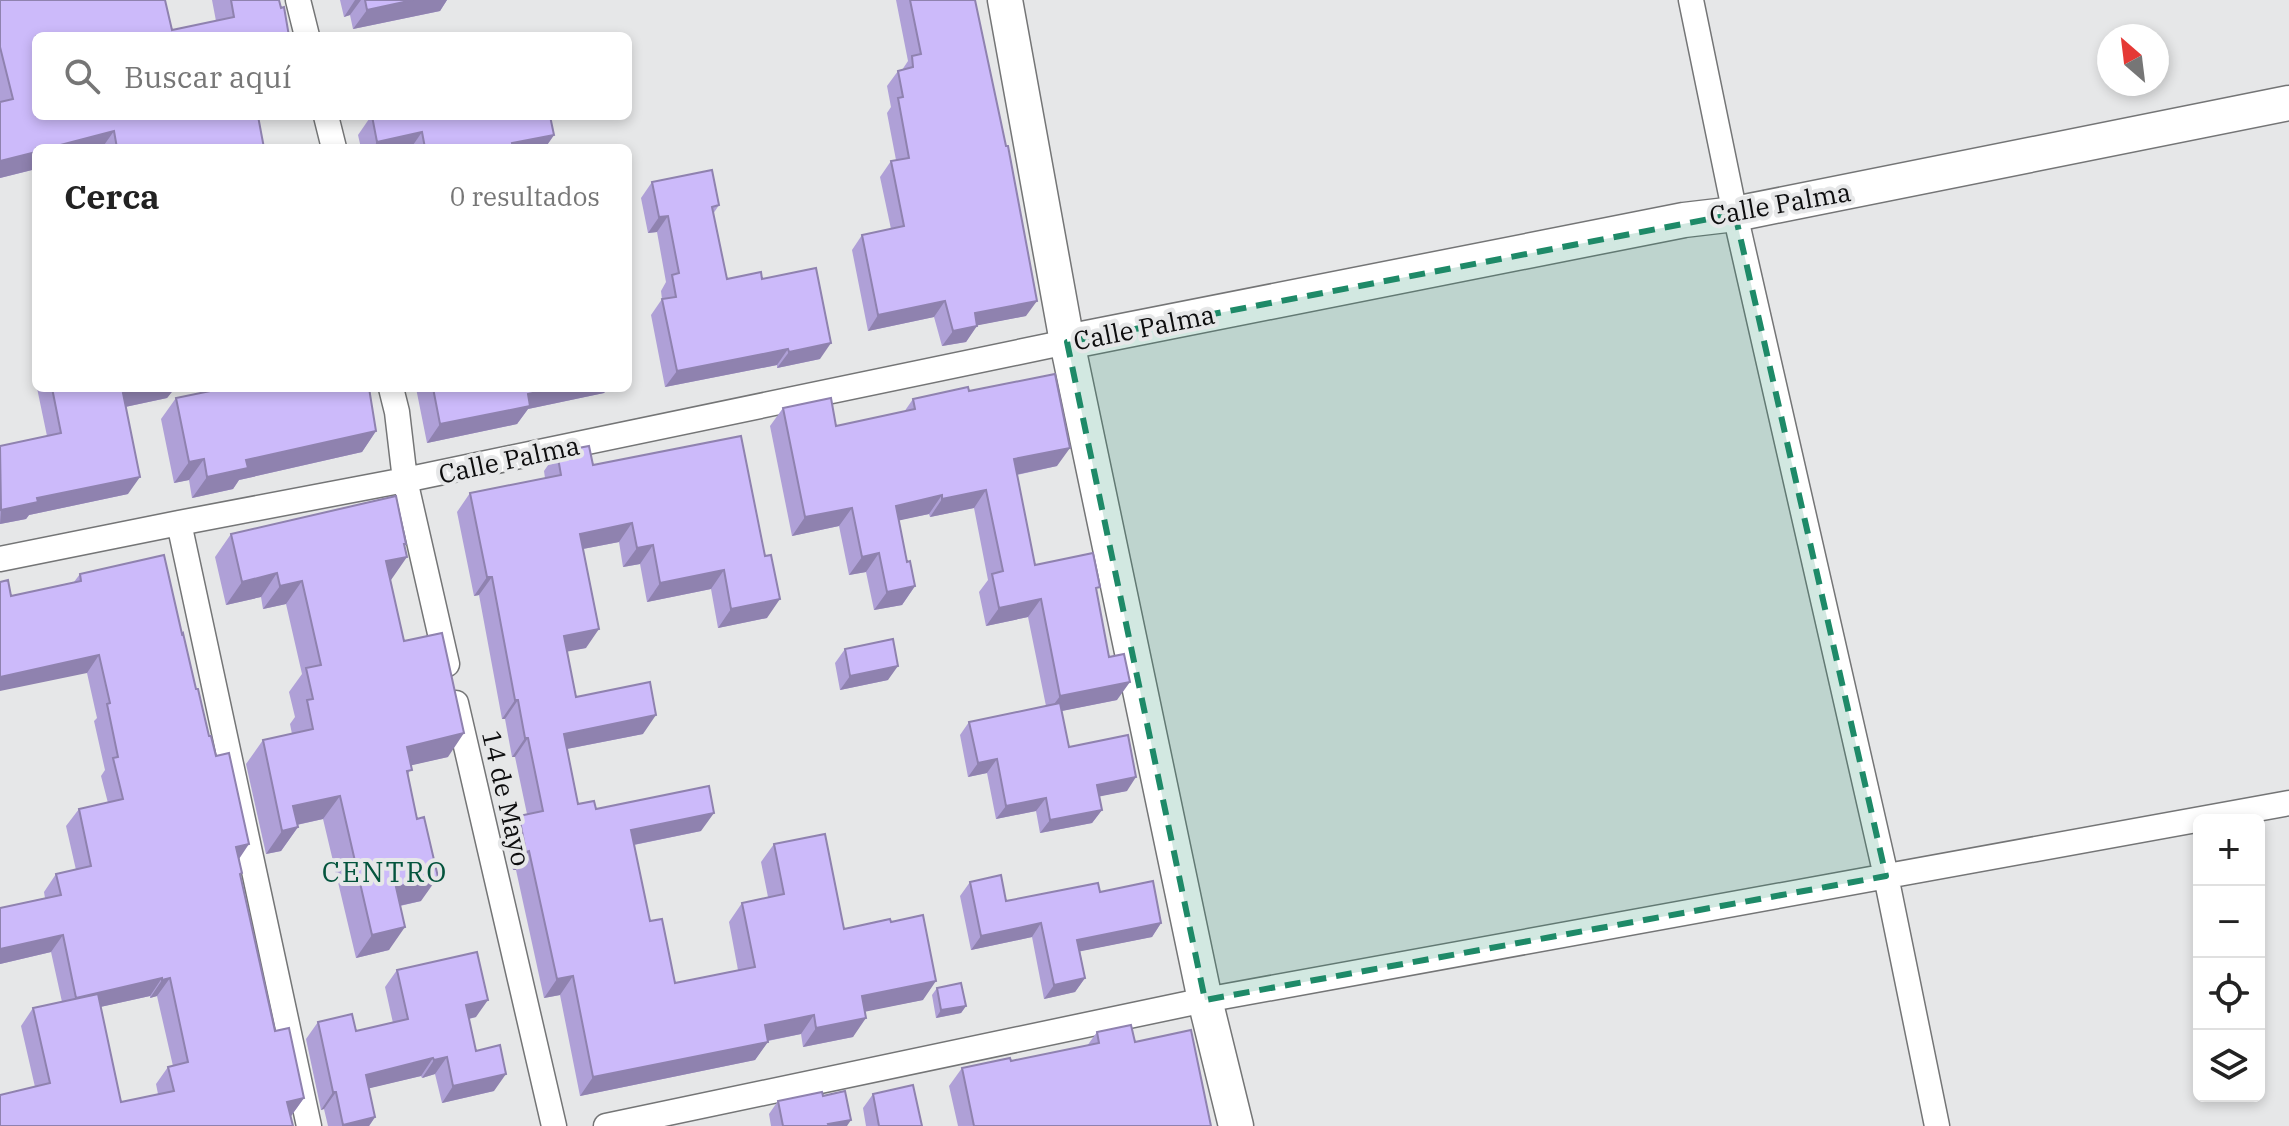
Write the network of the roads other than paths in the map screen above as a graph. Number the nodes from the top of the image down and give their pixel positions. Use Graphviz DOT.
graph roads {
  1 [pos="298,0"];
  2 [pos="1005,0"];
  3 [pos="1691,0"];
  4 [pos="306,32"];
  5 [pos="2289,103"];
  6 [pos="327,120"];
  7 [pos="333,144"];
  8 [pos="1735,214"];
  9 [pos="1067,342"];
  10 [pos="392,392"];
  11 [pos="405,480"];
  12 [pos="179,523"];
  13 [pos="0,559"];
  14 [pos="2289,803"];
  15 [pos="1886,876"];
  16 [pos="1205,1000"];
  17 [pos="309,1126"];
  18 [pos="554,1126"];
  19 [pos="606,1126"];
  20 [pos="1236,1126"];
  21 [pos="1937,1126"];
  1 -- 4 [label="street"];
  2 -- 9 [label="street"];
  3 -- 8 [label="street"];
  5 -- 8 [label="street, Calle Palma"];
  6 -- 7 [label="street"];
  8 -- 9 [label="street, Calle Palma"];
  8 -- 15 [label="street"];
  9 -- 11 [label="street, Calle Palma"];
  9 -- 16 [label="street"];
  10 -- 11 [label="street, 14 de Mayo"];
  11 -- 12 [label="street, Calle Palma"];
  11 -- 18 [label="street, 14 de Mayo"];
  12 -- 13 [label="street, Calle Palma"];
  12 -- 17 [label="street"];
  14 -- 15 [label="street"];
  15 -- 16 [label="street"];
  15 -- 21 [label="street"];
  16 -- 19 [label="street"];
  16 -- 20 [label="street"];
}
